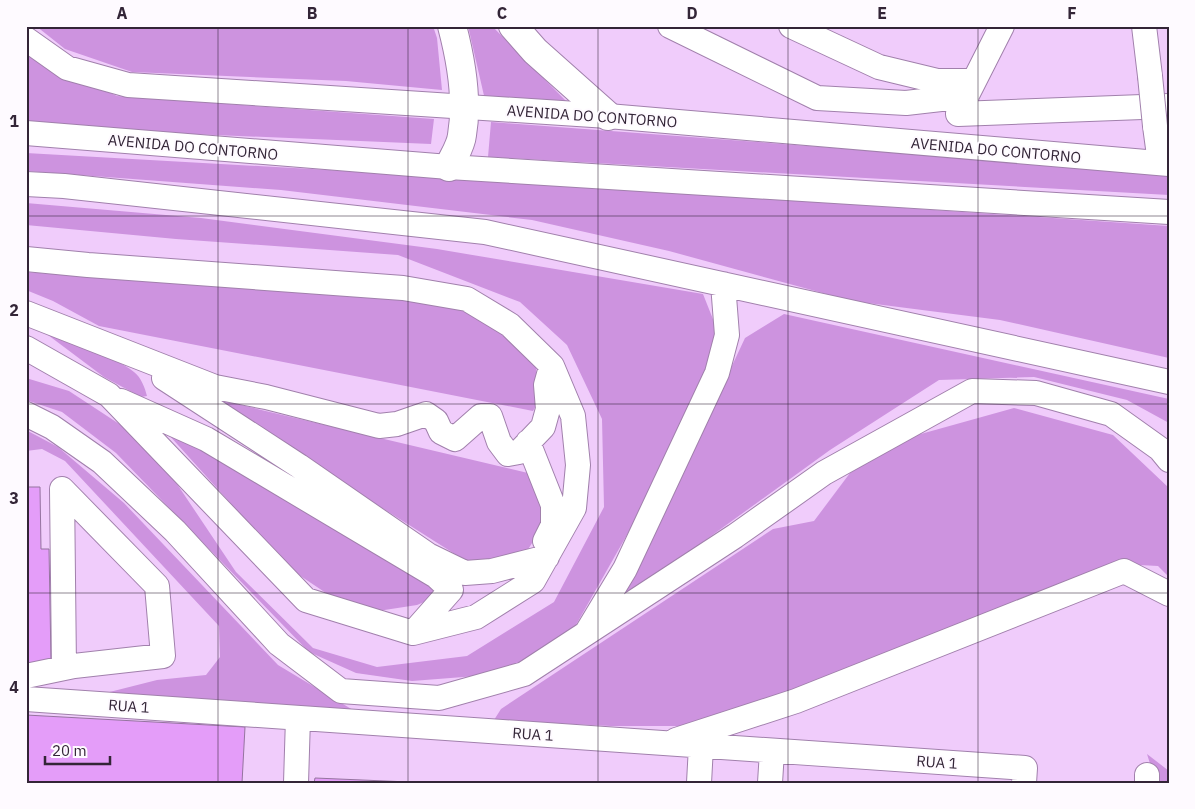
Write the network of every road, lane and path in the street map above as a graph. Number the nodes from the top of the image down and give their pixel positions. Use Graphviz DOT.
graph roads {
  1 [pos="452,26"];
  2 [pos="513,26"];
  3 [pos="670,26"];
  4 [pos="790,26"];
  5 [pos="1002,26"];
  6 [pos="1144,26"];
  7 [pos="26,38"];
  8 [pos="966,97"];
  9 [pos="1169,106"];
  10 [pos="464,108"];
  11 [pos="608,116"];
  12 [pos="26,133"];
  13 [pos="942,145"];
  14 [pos="1165,164"];
  15 [pos="449,167"];
  16 [pos="26,184"];
  17 [pos="1169,212"];
  18 [pos="26,259"];
  19 [pos="723,284"];
  20 [pos="26,313"];
  21 [pos="26,348"];
  22 [pos="122,351"];
  23 [pos="26,364"];
  24 [pos="552,366"];
  25 [pos="162,377"];
  26 [pos="1169,382"];
  27 [pos="102,391"];
  28 [pos="148,413"];
  29 [pos="26,414"];
  30 [pos="528,442"];
  31 [pos="1169,460"];
  32 [pos="543,558"];
  33 [pos="1169,594"];
  34 [pos="413,633"];
  35 [pos="585,635"];
  36 [pos="64,668"];
  37 [pos="26,676"];
  38 [pos="26,699"];
  39 [pos="298,718"];
  40 [pos="665,744"];
  41 [pos="701,746"];
  42 [pos="772,751"];
  43 [pos="296,783"];
  44 [pos="699,783"];
  45 [pos="770,783"];
  46 [pos="1024,783"];
  1 -- 10 [label="highway"];
  2 -- 11 [label="highway"];
  3 -- 8 [label="street"];
  4 -- 8 [label="street"];
  5 -- 8 [label="street"];
  6 -- 14 [label="street, bridge"];
  7 -- 10 [label="street, AVENIDA DO CONTORNO"];
  8 -- 9 [label="street"];
  8 -- 13 [label="street"];
  10 -- 11 [label="street, AVENIDA DO CONTORNO"];
  10 -- 15 [label="highway"];
  11 -- 13 [label="street, AVENIDA DO CONTORNO"];
  12 -- 15 [label="street, AVENIDA DO CONTORNO"];
  13 -- 14 [label="street, AVENIDA DO CONTORNO"];
  15 -- 17 [label="street, AVENIDA DO CONTORNO"];
  16 -- 19 [label="street"];
  18 -- 24 [label="street"];
  19 -- 26 [label="street"];
  19 -- 35 [label="street"];
  20 -- 22 [label="street"];
  21 -- 27 [label="street"];
  22 -- 25 [label="street"];
  22 -- 30 [label="street"];
  23 -- 27 [label="street"];
  24 -- 30 [label="street"];
  24 -- 32 [label="street"];
  25 -- 28 [label="street"];
  25 -- 32 [label="street"];
  27 -- 28 [label="street"];
  27 -- 34 [label="street"];
  28 -- 34 [label="street"];
  29 -- 35 [label="street"];
  30 -- 32 [label="street"];
  31 -- 35 [label="street"];
  32 -- 34 [label="street"];
  33 -- 40 [label="street"];
  36 -- 36 [label="street"];
  36 -- 37 [label="street"];
  38 -- 39 [label="street, RUA 1"];
  39 -- 40 [label="street, RUA 1"];
  39 -- 43 [label="street"];
  40 -- 41 [label="street, RUA 1"];
  41 -- 42 [label="street, RUA 1"];
  41 -- 44 [label="street"];
  42 -- 45 [label="street"];
  42 -- 46 [label="street, RUA 1"];
}
